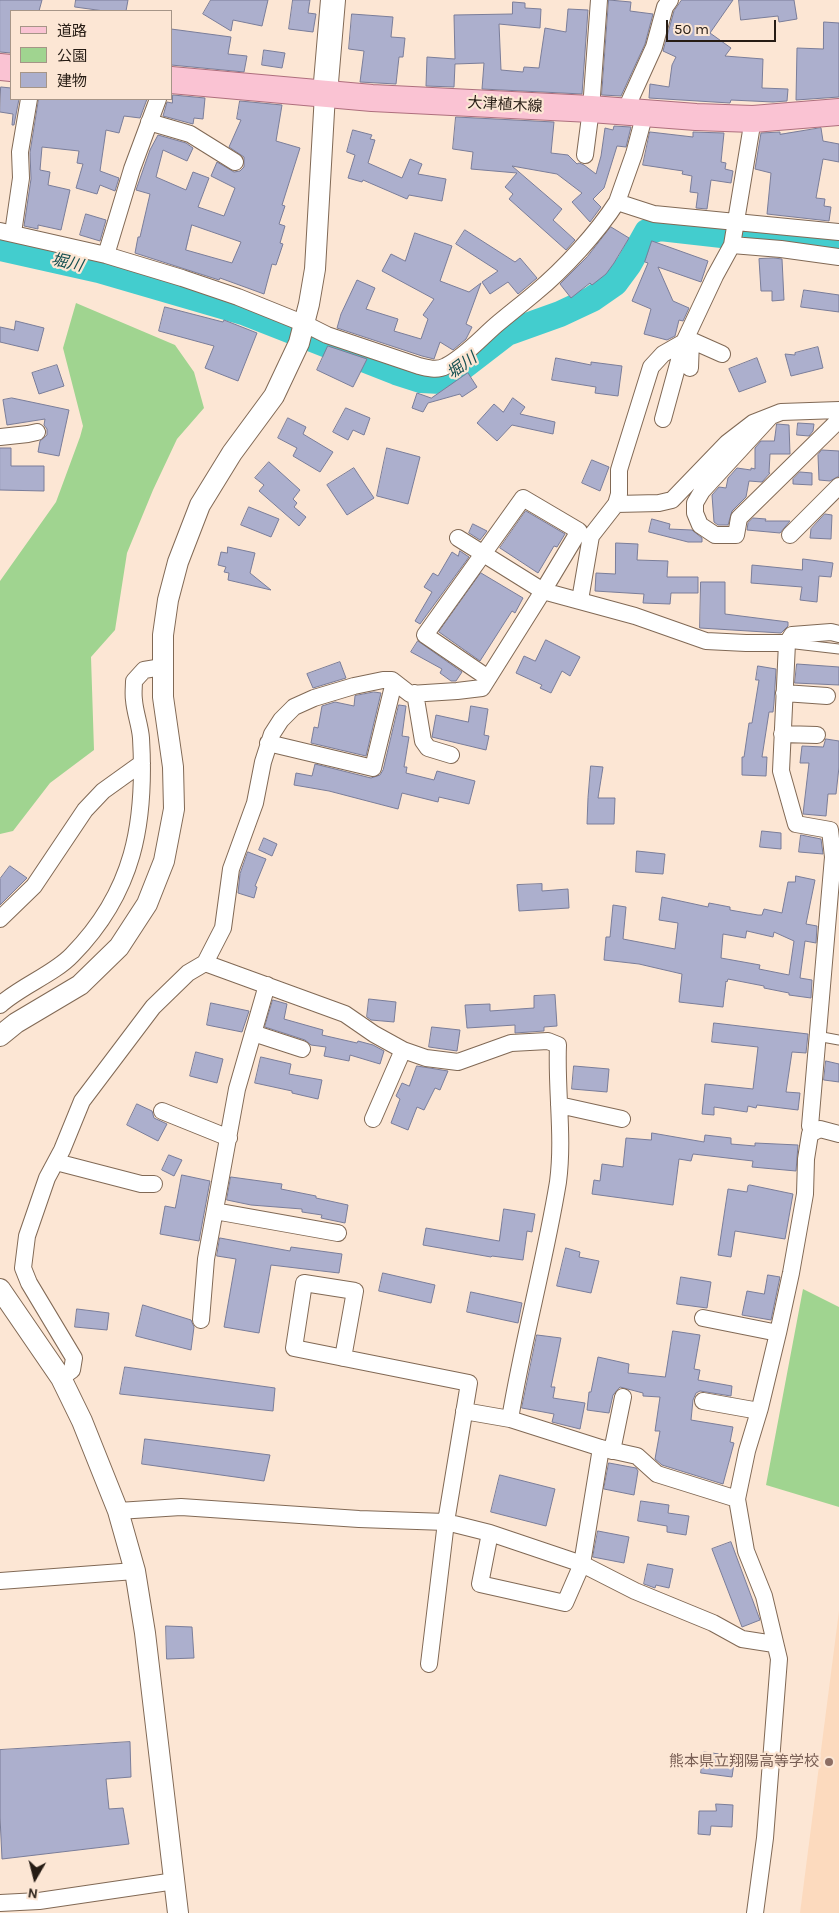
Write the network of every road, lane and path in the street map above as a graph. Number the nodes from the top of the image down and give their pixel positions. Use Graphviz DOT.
graph roads {
  1 [pos="333,0"];
  2 [pos="599,0"];
  3 [pos="670,0"];
  4 [pos="172,80"];
  5 [pos="325,94"];
  6 [pos="29,100"];
  7 [pos="158,100"];
  8 [pos="591,109"];
  9 [pos="635,112"];
  10 [pos="839,112"];
  11 [pos="753,119"];
  12 [pos="149,122"];
  13 [pos="585,155"];
  14 [pos="235,162"];
  15 [pos="617,202"];
  16 [pos="736,223"];
  17 [pos="7,232"];
  18 [pos="839,232"];
  19 [pos="732,245"];
  20 [pos="106,255"];
  21 [pos="839,257"];
  22 [pos="302,332"];
  23 [pos="687,340"];
  24 [pos="722,354"];
  25 [pos="690,368"];
  26 [pos="839,410"];
  27 [pos="770,417"];
  28 [pos="663,419"];
  29 [pos="839,420"];
  30 [pos="37,432"];
  31 [pos="0,437"];
  32 [pos="839,486"];
  33 [pos="616,504"];
  34 [pos="790,536"];
  35 [pos="458,538"];
  36 [pos="482,553"];
  37 [pos="543,591"];
  38 [pos="580,600"];
  39 [pos="839,634"];
  40 [pos="788,643"];
  41 [pos="839,649"];
  42 [pos="162,666"];
  43 [pos="488,678"];
  44 [pos="394,682"];
  45 [pos="415,693"];
  46 [pos="784,693"];
  47 [pos="827,696"];
  48 [pos="782,734"];
  49 [pos="817,735"];
  50 [pos="268,743"];
  51 [pos="451,755"];
  52 [pos="142,763"];
  53 [pos="836,856"];
  54 [pos="0,919"];
  55 [pos="205,963"];
  56 [pos="267,985"];
  57 [pos="0,1005"];
  58 [pos="253,1033"];
  59 [pos="0,1036"];
  60 [pos="817,1036"];
  61 [pos="839,1040"];
  62 [pos="302,1049"];
  63 [pos="403,1050"];
  64 [pos="559,1105"];
  65 [pos="162,1110"];
  66 [pos="373,1119"];
  67 [pos="622,1119"];
  68 [pos="814,1132"];
  69 [pos="839,1134"];
  70 [pos="229,1138"];
  71 [pos="56,1162"];
  72 [pos="154,1184"];
  73 [pos="216,1211"];
  74 [pos="338,1233"];
  75 [pos="0,1289"];
  76 [pos="703,1318"];
  77 [pos="201,1320"];
  78 [pos="778,1333"];
  79 [pos="343,1358"];
  80 [pos="61,1378"];
  81 [pos="623,1397"];
  82 [pos="703,1401"];
  83 [pos="464,1411"];
  84 [pos="759,1411"];
  85 [pos="510,1420"];
  86 [pos="606,1450"];
  87 [pos="737,1499"];
  88 [pos="118,1511"];
  89 [pos="446,1522"];
  90 [pos="490,1533"];
  91 [pos="582,1564"];
  92 [pos="135,1571"];
  93 [pos="0,1581"];
  94 [pos="774,1644"];
  95 [pos="429,1664"];
  96 [pos="175,1881"];
  97 [pos="0,1903"];
  98 [pos="178,1913"];
  99 [pos="755,1913"];
  1 -- 5 [label="main road"];
  2 -- 8 [label="street"];
  3 -- 9 [label="street"];
  4 -- 5 [label="main road, 大津植木線"];
  5 -- 8 [label="main road, 大津植木線"];
  5 -- 22 [label="street"];
  6 -- 17 [label="street"];
  7 -- 12 [label="street"];
  8 -- 9 [label="main road, 大津植木線"];
  8 -- 13 [label="street"];
  9 -- 11 [label="main road, 大津植木線"];
  9 -- 15 [label="street"];
  10 -- 11 [label="main road, 大津植木線"];
  11 -- 16 [label="street"];
  12 -- 14 [label="street"];
  12 -- 20 [label="street"];
  15 -- 16 [label="street"];
  15 -- 22 [label="street"];
  16 -- 18 [label="street"];
  16 -- 19 [label="street"];
  17 -- 20 [label="street"];
  19 -- 21 [label="street"];
  19 -- 23 [label="street"];
  20 -- 22 [label="street"];
  22 -- 42 [label="street"];
  23 -- 24 [label="street"];
  23 -- 25 [label="street"];
  23 -- 28 [label="street"];
  23 -- 33 [label="street"];
  26 -- 27 [label="street"];
  27 -- 29 [label="street"];
  27 -- 33 [label="street"];
  30 -- 31 [label="street"];
  32 -- 34 [label="street"];
  33 -- 38 [label="street"];
  35 -- 36 [label="street"];
  36 -- 37 [label="street"];
  36 -- 37 [label="street"];
  36 -- 43 [label="street"];
  37 -- 38 [label="street"];
  37 -- 43 [label="street"];
  38 -- 40 [label="street"];
  39 -- 40 [label="street"];
  40 -- 41 [label="lane"];
  40 -- 46 [label="street"];
  42 -- 52 [label="street"];
  42 -- 59 [label="street"];
  43 -- 45 [label="street"];
  44 -- 45 [label="street"];
  44 -- 50 [label="street"];
  44 -- 50 [label="street"];
  45 -- 51 [label="street"];
  46 -- 47 [label="street"];
  46 -- 48 [label="street"];
  48 -- 49 [label="street"];
  48 -- 53 [label="street"];
  50 -- 55 [label="street"];
  52 -- 54 [label="street"];
  52 -- 57 [label="street"];
  53 -- 60 [label="street"];
  55 -- 56 [label="street"];
  55 -- 71 [label="street"];
  56 -- 58 [label="street"];
  56 -- 63 [label="street"];
  58 -- 62 [label="street"];
  58 -- 70 [label="street"];
  60 -- 61 [label="lane"];
  60 -- 68 [label="street"];
  63 -- 64 [label="street"];
  63 -- 66 [label="street"];
  64 -- 67 [label="street"];
  64 -- 85 [label="street"];
  65 -- 70 [label="street"];
  68 -- 69 [label="street"];
  68 -- 78 [label="street"];
  70 -- 73 [label="street"];
  71 -- 72 [label="street"];
  71 -- 80 [label="street"];
  73 -- 74 [label="street"];
  73 -- 77 [label="street"];
  75 -- 80 [label="street"];
  76 -- 78 [label="street"];
  78 -- 84 [label="street"];
  79 -- 79 [label="street"];
  79 -- 83 [label="street"];
  80 -- 88 [label="street"];
  81 -- 86 [label="street"];
  82 -- 84 [label="street"];
  83 -- 85 [label="street"];
  83 -- 89 [label="street"];
  84 -- 87 [label="street"];
  85 -- 86 [label="street"];
  86 -- 87 [label="street"];
  86 -- 91 [label="street"];
  87 -- 94 [label="street"];
  88 -- 89 [label="street"];
  88 -- 92 [label="street"];
  89 -- 90 [label="street"];
  89 -- 95 [label="street"];
  90 -- 91 [label="street"];
  90 -- 91 [label="street"];
  91 -- 94 [label="street"];
  92 -- 93 [label="street"];
  92 -- 96 [label="street"];
  94 -- 99 [label="street"];
  96 -- 97 [label="street"];
  96 -- 98 [label="street"];
}
